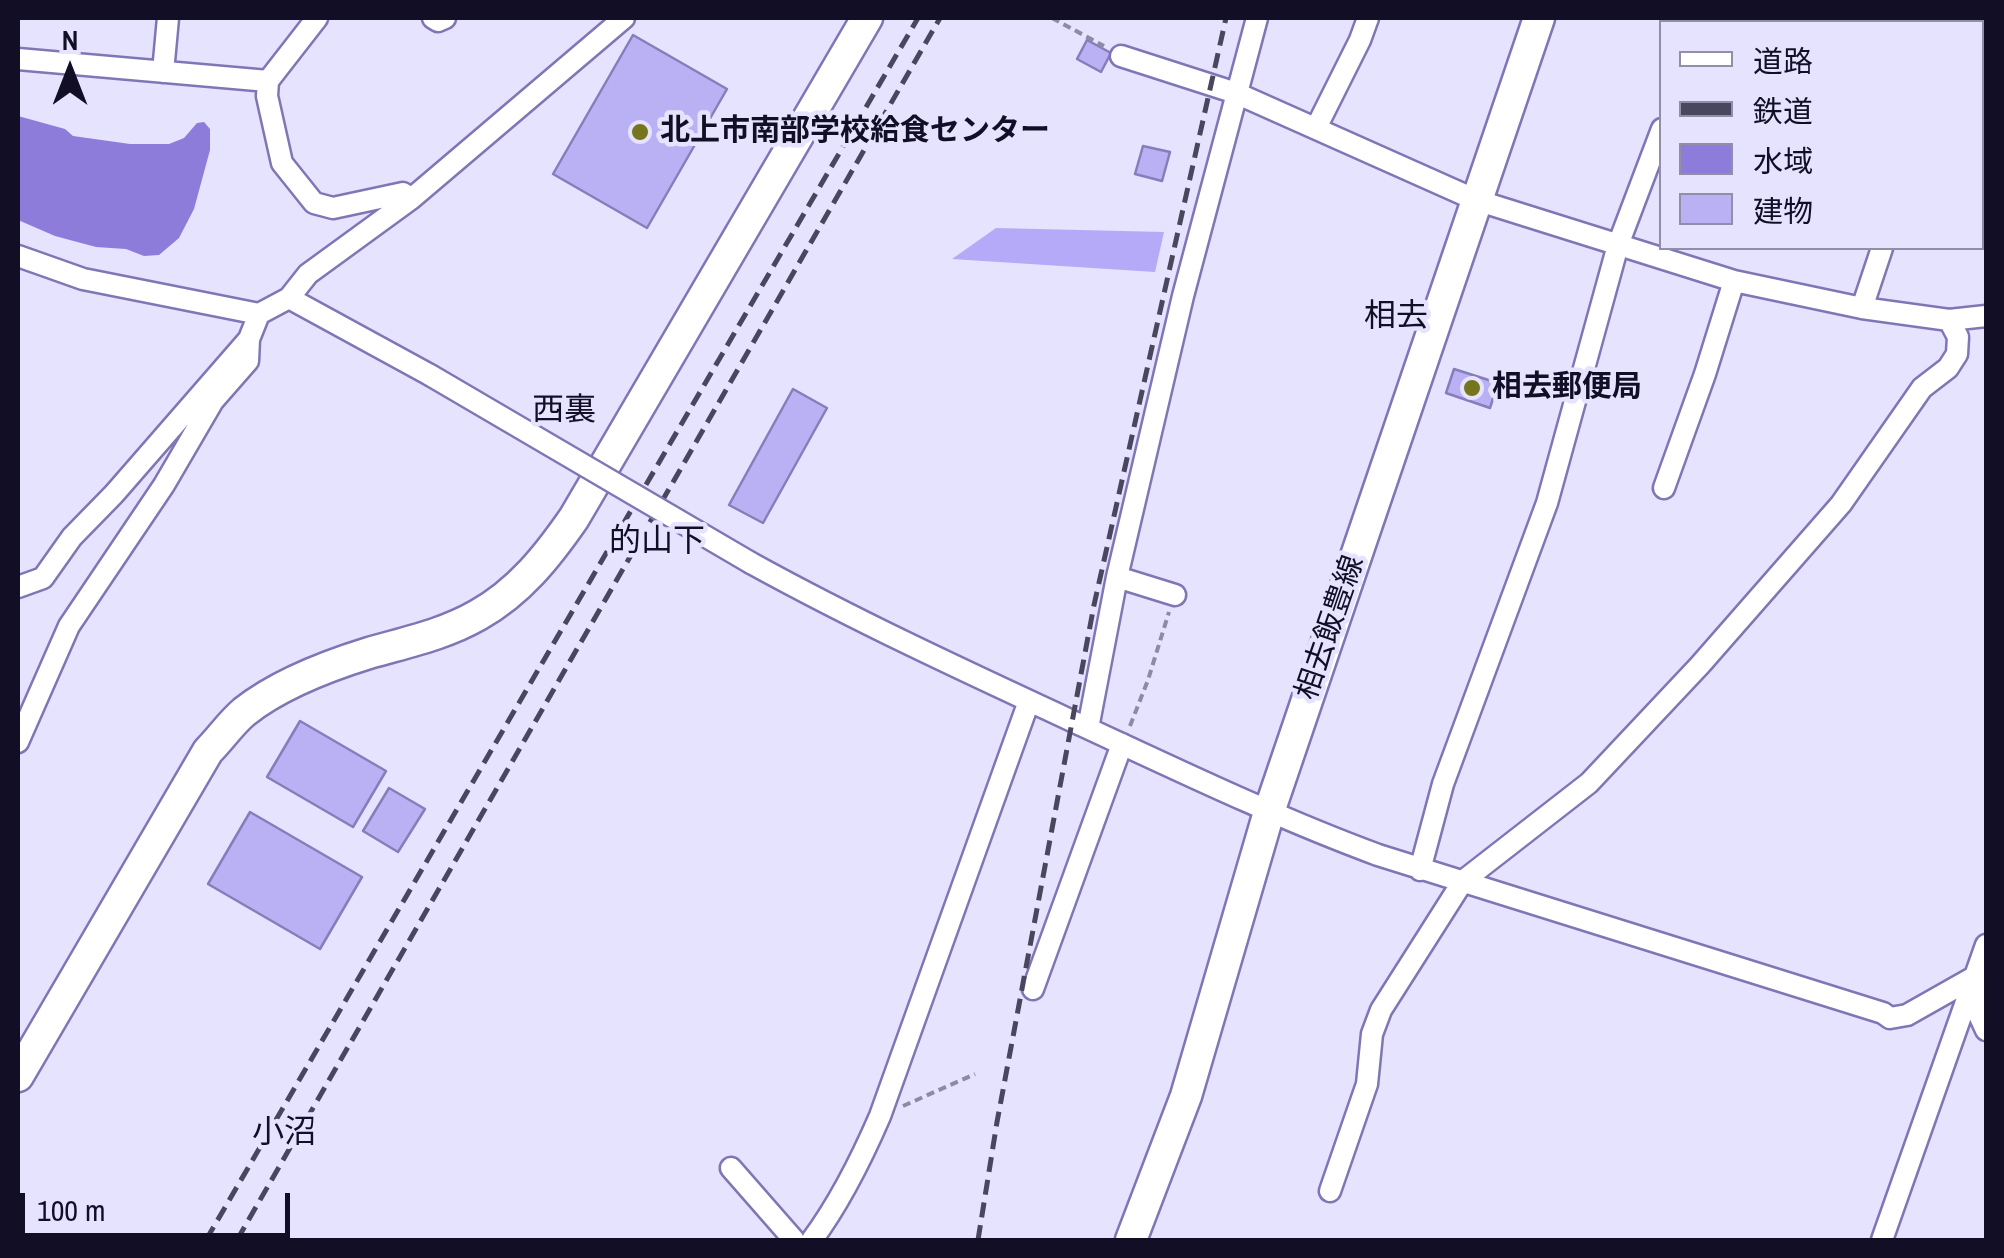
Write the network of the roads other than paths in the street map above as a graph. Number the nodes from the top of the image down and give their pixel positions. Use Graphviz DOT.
graph roads {
  1 [pos="168,18"];
  2 [pos="317,18"];
  3 [pos="433,18"];
  4 [pos="445,18"];
  5 [pos="624,18"];
  6 [pos="866,18"];
  7 [pos="1257,18"];
  8 [pos="1368,18"];
  9 [pos="1539,18"];
  10 [pos="1121,56"];
  11 [pos="18,59"];
  12 [pos="164,72"];
  13 [pos="268,81"];
  14 [pos="1236,93"];
  15 [pos="1316,128"];
  16 [pos="1659,136"];
  17 [pos="410,199"];
  18 [pos="1476,200"];
  19 [pos="1618,245"];
  20 [pos="1881,250"];
  21 [pos="18,256"];
  22 [pos="1734,280"];
  23 [pos="288,298"];
  24 [pos="1862,308"];
  25 [pos="259,314"];
  26 [pos="1986,316"];
  27 [pos="1949,320"];
  28 [pos="249,339"];
  29 [pos="1664,488"];
  30 [pos="1117,576"];
  31 [pos="18,586"];
  32 [pos="1175,595"];
  33 [pos="1029,701"];
  34 [pos="1088,728"];
  35 [pos="18,742"];
  36 [pos="1122,744"];
  37 [pos="1269,812"];
  38 [pos="1420,870"];
  39 [pos="1463,881"];
  40 [pos="1986,945"];
  41 [pos="1976,976"];
  42 [pos="1033,989"];
  43 [pos="1986,1030"];
  44 [pos="18,1076"];
  45 [pos="731,1168"];
  46 [pos="1330,1191"];
  47 [pos="794,1240"];
  48 [pos="812,1240"];
  49 [pos="1131,1240"];
  50 [pos="1882,1240"];
  1 -- 12 [label="street"];
  2 -- 13 [label="street"];
  3 -- 4 [label="street"];
  5 -- 17 [label="street"];
  6 -- 44 [label="street"];
  7 -- 14 [label="street"];
  8 -- 15 [label="street"];
  9 -- 18 [label="street, 相去飯豊線"];
  10 -- 14 [label="street"];
  11 -- 12 [label="street"];
  12 -- 13 [label="street"];
  13 -- 17 [label="street"];
  14 -- 15 [label="street"];
  14 -- 30 [label="street"];
  15 -- 18 [label="street"];
  16 -- 19 [label="street"];
  17 -- 23 [label="street"];
  18 -- 19 [label="street"];
  18 -- 37 [label="street, 相去飯豊線"];
  19 -- 22 [label="street"];
  19 -- 38 [label="street"];
  20 -- 24 [label="street"];
  21 -- 25 [label="street"];
  22 -- 24 [label="street"];
  22 -- 29 [label="street"];
  23 -- 25 [label="street"];
  23 -- 33 [label="street, bridge"];
  24 -- 27 [label="street"];
  25 -- 28 [label="street"];
  26 -- 27 [label="street"];
  27 -- 39 [label="street"];
  28 -- 31 [label="street"];
  28 -- 35 [label="street"];
  30 -- 32 [label="street"];
  30 -- 34 [label="street"];
  33 -- 34 [label="street"];
  33 -- 48 [label="street"];
  34 -- 36 [label="street"];
  36 -- 37 [label="street"];
  36 -- 42 [label="street"];
  37 -- 38 [label="street"];
  37 -- 49 [label="street, 相去飯豊線"];
  38 -- 39 [label="street"];
  39 -- 41 [label="street"];
  39 -- 46 [label="street"];
  40 -- 41 [label="street"];
  41 -- 43 [label="street"];
  41 -- 50 [label="street"];
  45 -- 47 [label="street"];
}
